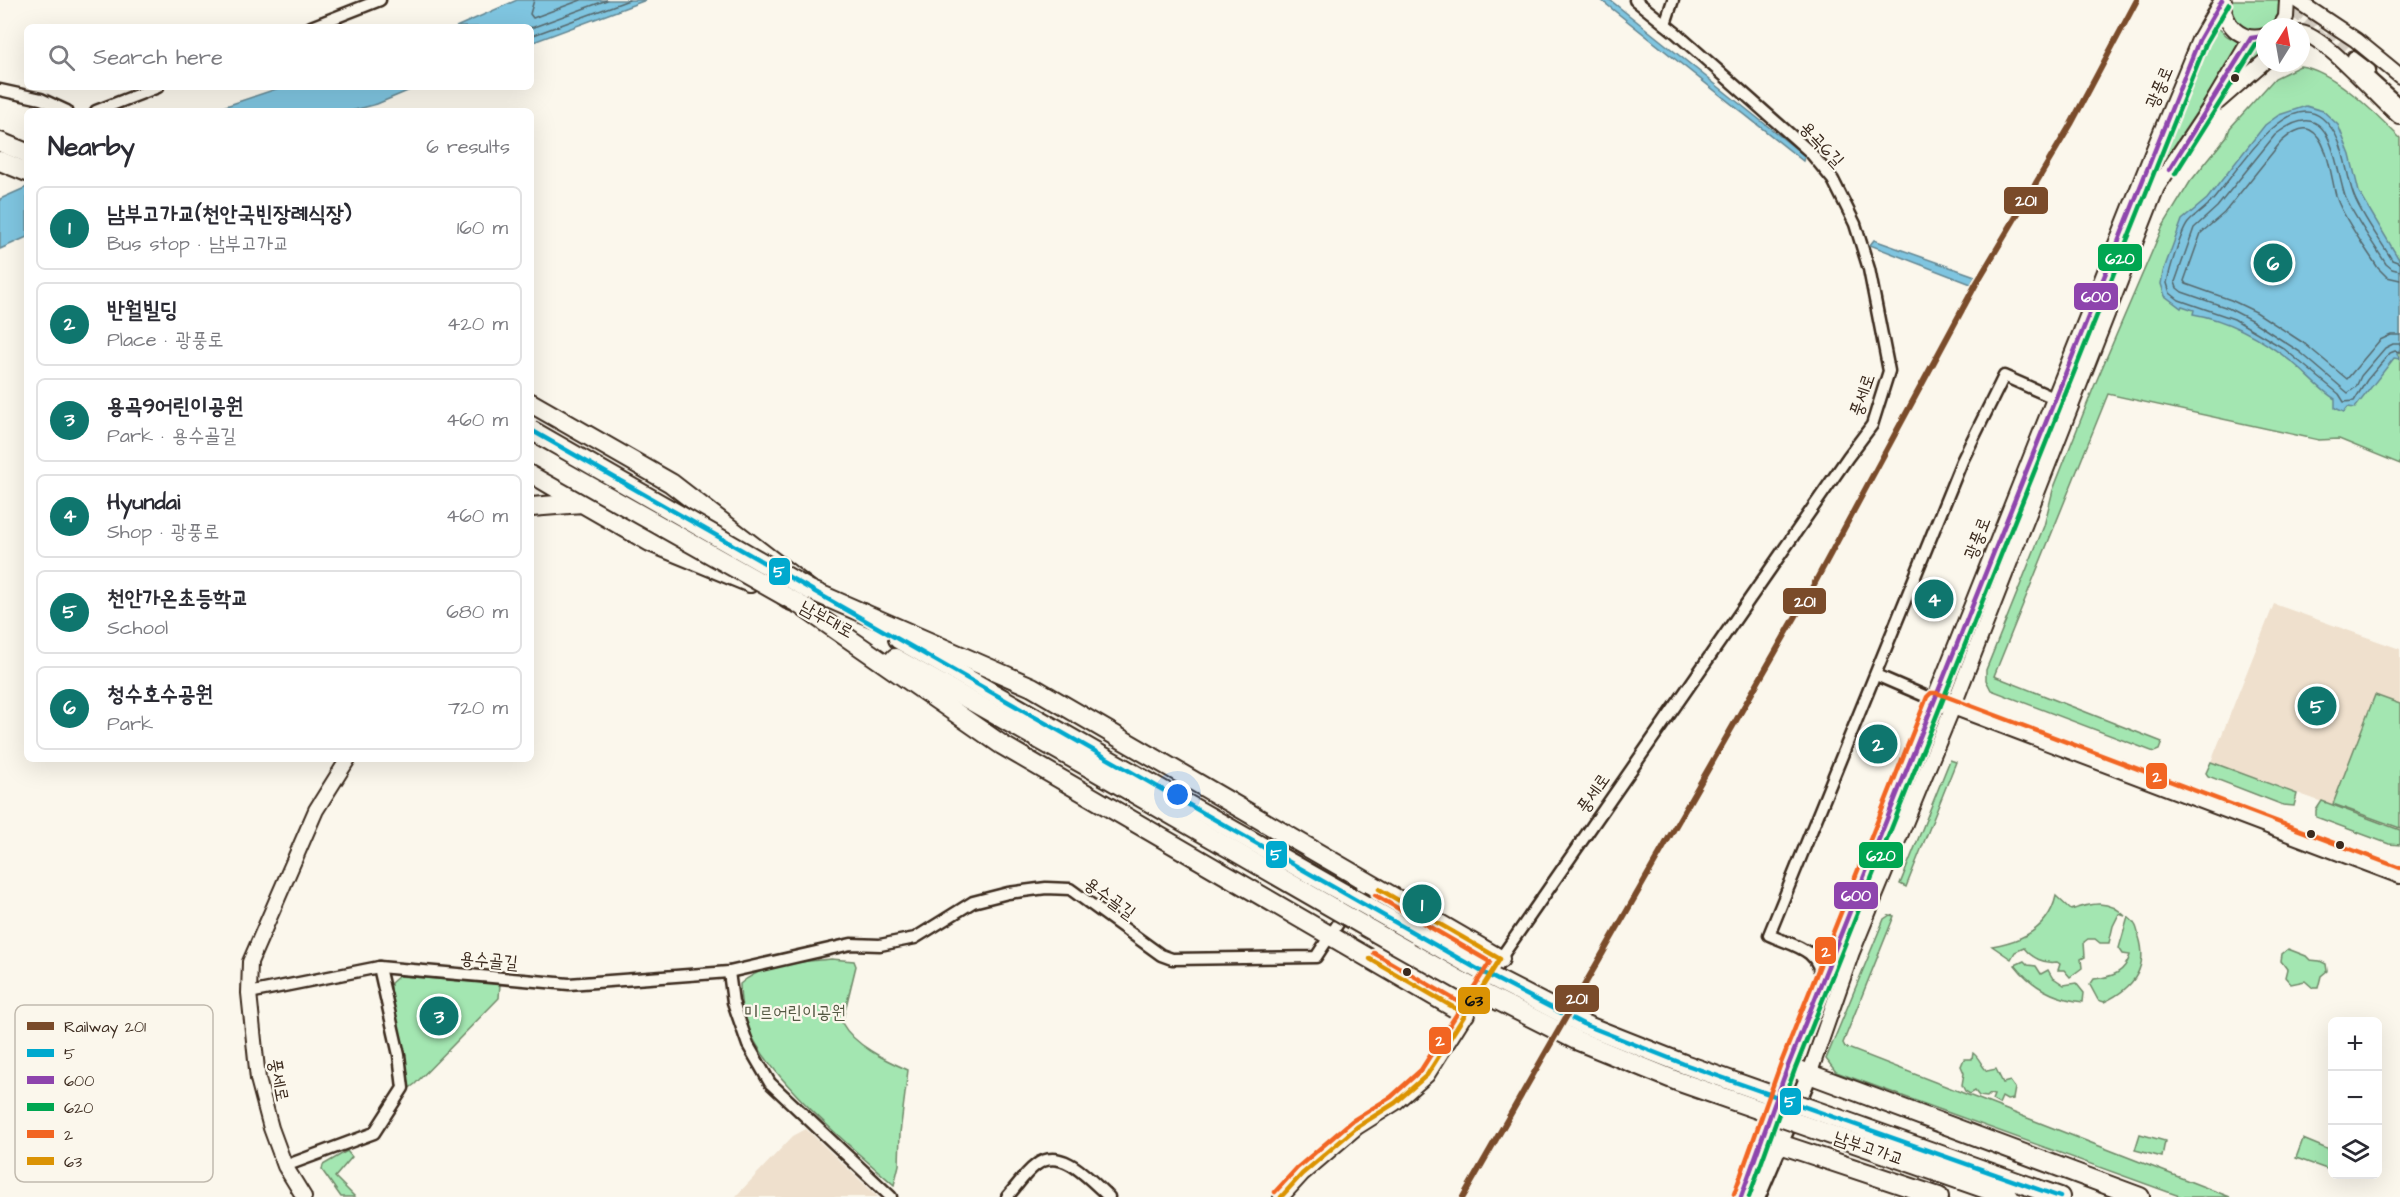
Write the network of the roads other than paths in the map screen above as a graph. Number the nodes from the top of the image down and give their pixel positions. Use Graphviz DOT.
graph roads {
  1 [pos="380,0"];
  2 [pos="1635,0"];
  3 [pos="1673,0"];
  4 [pos="2214,0"];
  5 [pos="2223,0"];
  6 [pos="2318,0"];
  7 [pos="2291,2"];
  8 [pos="2323,17"];
  9 [pos="2285,18"];
  10 [pos="319,24"];
  11 [pos="1665,24"];
  12 [pos="2310,35"];
  13 [pos="2256,37"];
  14 [pos="2199,40"];
  15 [pos="2256,40"];
  16 [pos="2356,40"];
  17 [pos="2310,44"];
  18 [pos="2346,58"];
  19 [pos="2256,69"];
  20 [pos="2400,76"];
  21 [pos="0,90"];
  22 [pos="150,90"];
  23 [pos="2400,96"];
  24 [pos="2400,105"];
  25 [pos="61,108"];
  26 [pos="104,108"];
  27 [pos="2207,112"];
  28 [pos="2400,117"];
  29 [pos="0,161"];
  30 [pos="24,171"];
  31 [pos="1889,371"];
  32 [pos="2054,398"];
  33 [pos="534,405"];
  34 [pos="565,421"];
  35 [pos="534,432"];
  36 [pos="534,455"];
  37 [pos="534,472"];
  38 [pos="534,476"];
  39 [pos="582,503"];
  40 [pos="534,507"];
  41 [pos="805,597"];
  42 [pos="1876,675"];
  43 [pos="1934,700"];
  44 [pos="1953,707"];
  45 [pos="1095,761"];
  46 [pos="346,762"];
  47 [pos="2400,876"];
  48 [pos="1366,881"];
  49 [pos="1331,936"];
  50 [pos="1839,940"];
  51 [pos="1811,953"];
  52 [pos="1500,959"];
  53 [pos="379,967"];
  54 [pos="729,972"];
  55 [pos="1821,988"];
  56 [pos="249,993"];
  57 [pos="1465,1014"];
  58 [pos="1788,1066"];
  59 [pos="1809,1074"];
  60 [pos="1762,1138"];
  61 [pos="1780,1144"];
  62 [pos="285,1166"];
  63 [pos="304,1197"];
  64 [pos="891,1197"];
  65 [pos="1007,1197"];
  66 [pos="1109,1197"];
  67 [pos="1281,1197"];
  68 [pos="1741,1197"];
  69 [pos="1757,1197"];
  70 [pos="1939,1197"];
  71 [pos="2009,1197"];
  72 [pos="2060,1197"];
  73 [pos="2140,1197"];
  1 -- 10 [label="street"];
  2 -- 11 [label="street, 용곡6길"];
  3 -- 11 [label="street"];
  4 -- 14 [label="street"];
  5 -- 13 [label="street"];
  5 -- 14 [label="street, 광풍로"];
  6 -- 8 [label="street"];
  7 -- 8 [label="street"];
  7 -- 9 [label="street"];
  8 -- 16 [label="street"];
  11 -- 31 [label="street, 용곡6길"];
  12 -- 18 [label="street"];
  14 -- 32 [label="street, 광풍로"];
  15 -- 27 [label="street"];
  16 -- 18 [label="street"];
  16 -- 20 [label="street"];
  17 -- 18 [label="street"];
  18 -- 23 [label="street"];
  18 -- 24 [label="street"];
  18 -- 28 [label="street"];
  19 -- 27 [label="street"];
  21 -- 25 [label="street"];
  22 -- 26 [label="street"];
  27 -- 44 [label="street"];
  29 -- 30 [label="highway"];
  31 -- 52 [label="street, 풍세로"];
  32 -- 42 [label="street"];
  32 -- 43 [label="street, 광풍로"];
  33 -- 34 [label="highway"];
  34 -- 37 [label="street"];
  34 -- 41 [label="highway"];
  35 -- 41 [label="highway, 남부대로, bridge"];
  36 -- 41 [label="highway, 남부대로, bridge"];
  38 -- 39 [label="highway"];
  39 -- 40 [label="highway"];
  39 -- 41 [label="highway"];
  41 -- 45 [label="highway, 남부대로"];
  41 -- 48 [label="highway"];
  41 -- 49 [label="highway"];
  42 -- 43 [label="street"];
  42 -- 51 [label="street"];
  43 -- 44 [label="street"];
  43 -- 50 [label="street, 광풍로"];
  44 -- 47 [label="street"];
  44 -- 59 [label="street"];
  45 -- 71 [label="highway, 남부고가교, bridge"];
  45 -- 72 [label="highway, 남부고가교, bridge"];
  46 -- 56 [label="street, 풍세로"];
  48 -- 49 [label="street, 용수골길"];
  48 -- 52 [label="highway"];
  49 -- 54 [label="street, 용수골길"];
  49 -- 57 [label="highway"];
  50 -- 51 [label="street"];
  50 -- 55 [label="street, 광풍로"];
  51 -- 55 [label="street"];
  52 -- 57 [label="street, 풍세로"];
  53 -- 54 [label="street, 용수골길"];
  53 -- 56 [label="street, 용수골길"];
  53 -- 62 [label="street"];
  54 -- 64 [label="street"];
  55 -- 58 [label="street, 광풍로"];
  56 -- 62 [label="street, 풍세로"];
  57 -- 67 [label="street, 풍세로"];
  58 -- 59 [label="highway"];
  58 -- 60 [label="main road, 광풍로"];
  59 -- 61 [label="main road"];
  59 -- 73 [label="highway"];
  60 -- 61 [label="highway"];
  60 -- 68 [label="main road, 광풍로"];
  61 -- 69 [label="main road"];
  61 -- 70 [label="highway"];
  62 -- 63 [label="street, 풍세로"];
  65 -- 66 [label="street"];
}
